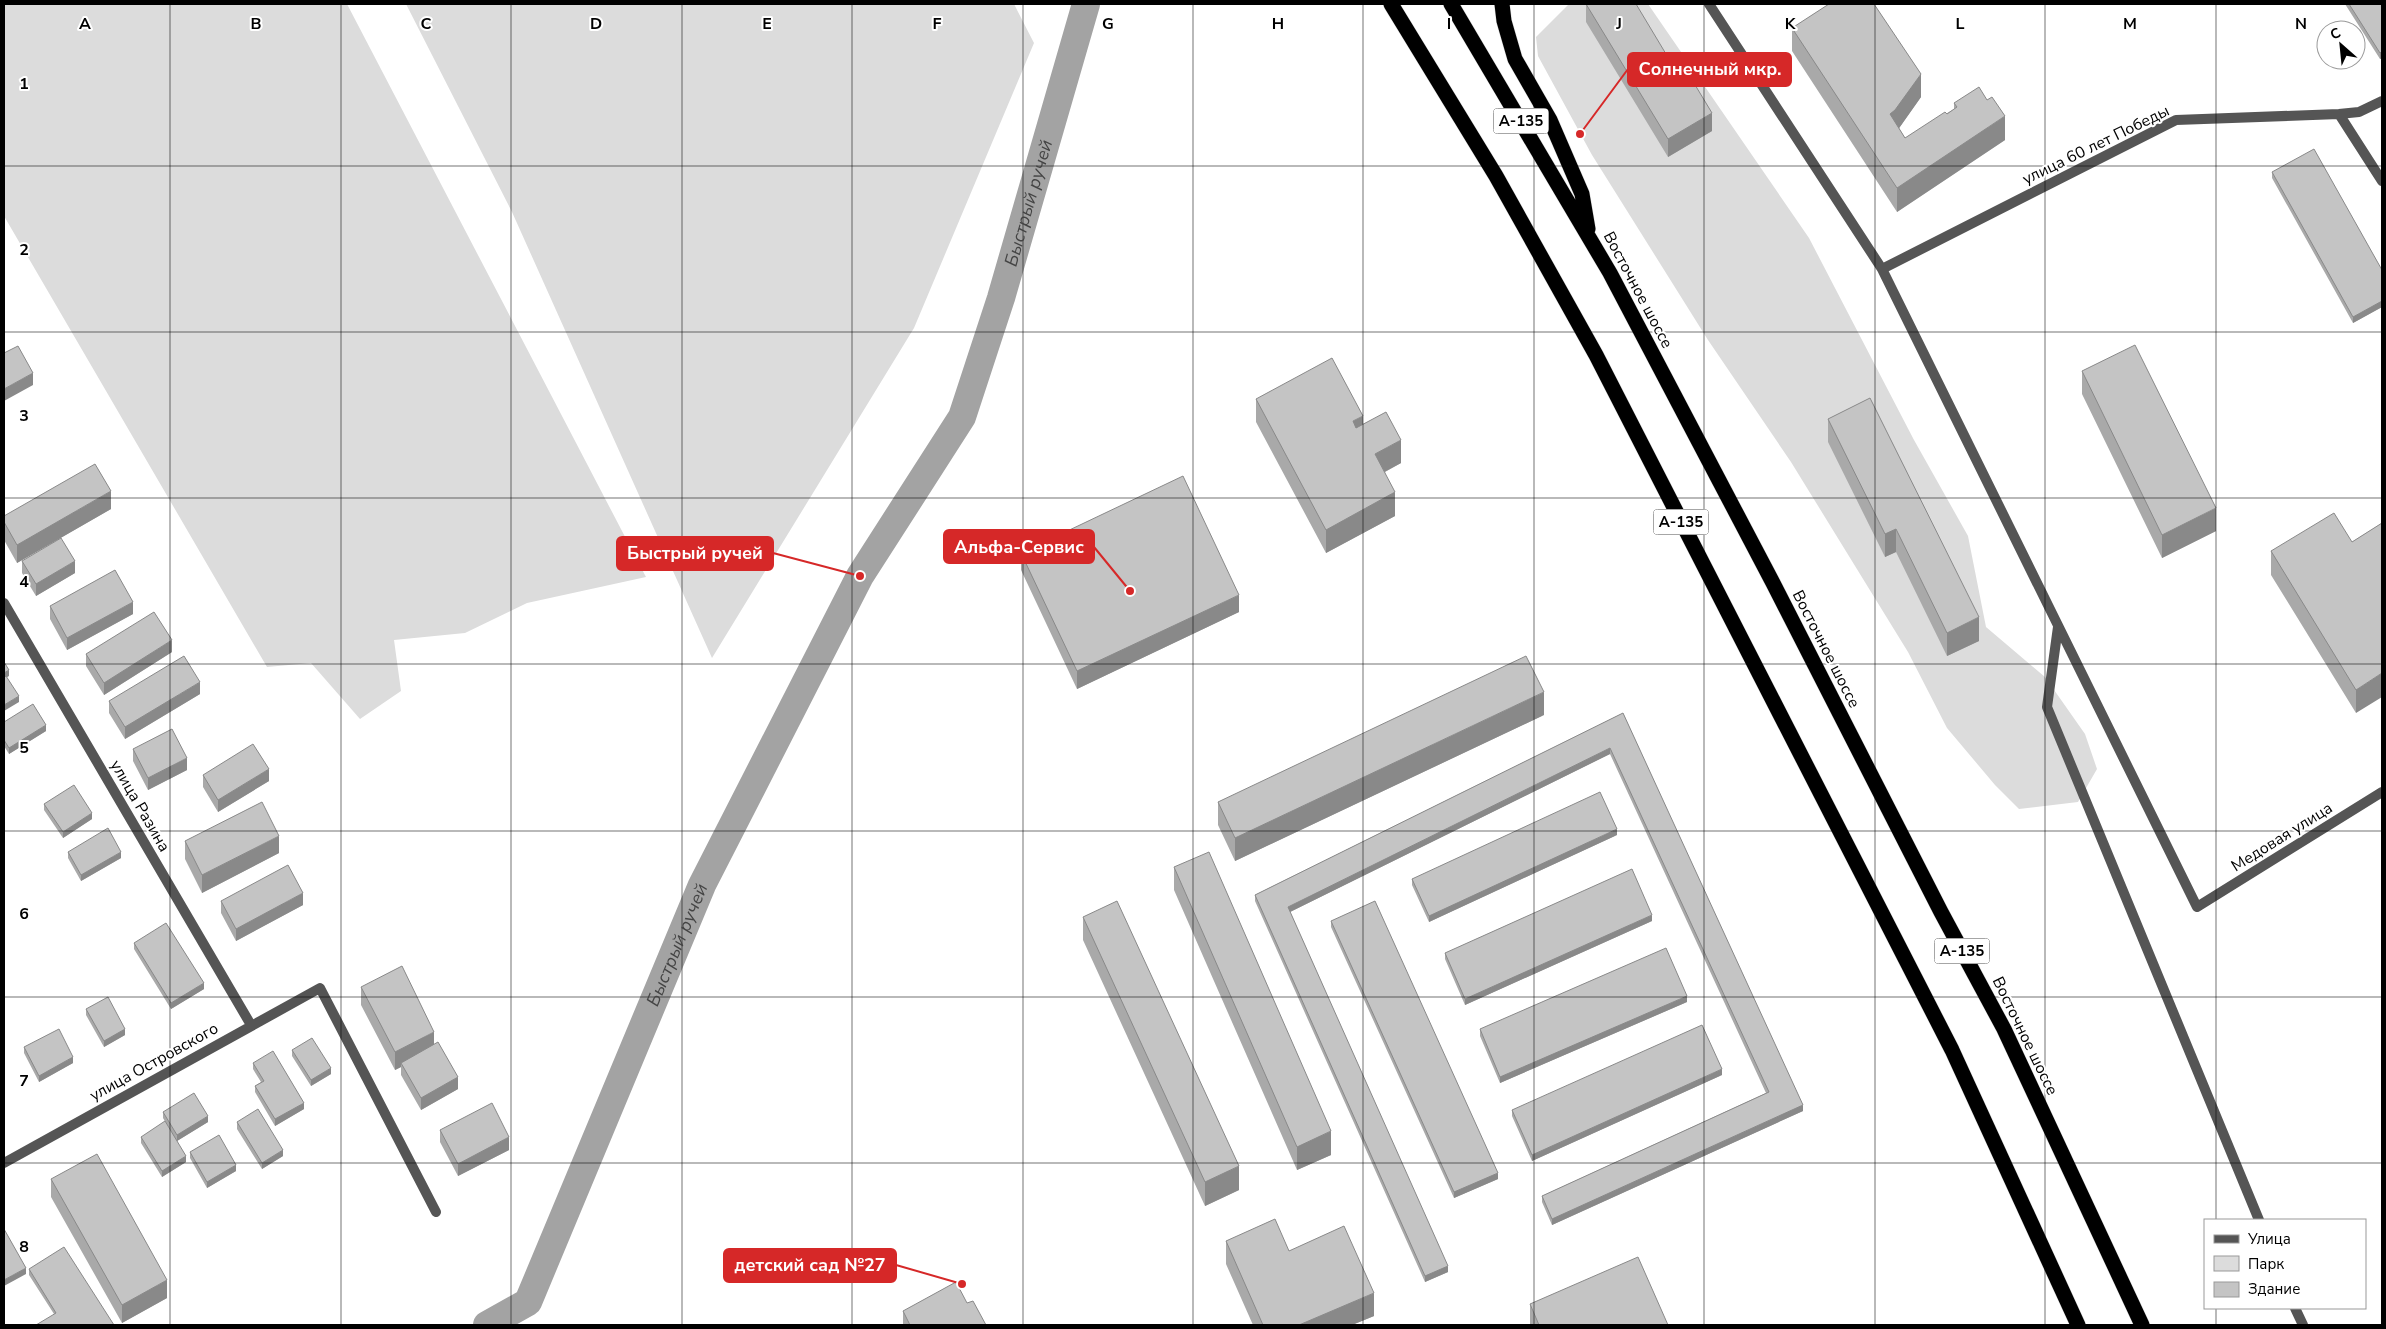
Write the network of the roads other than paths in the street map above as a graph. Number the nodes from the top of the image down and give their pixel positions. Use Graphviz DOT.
graph roads {
  1 [pos="1391,4"];
  2 [pos="1451,4"];
  3 [pos="1502,4"];
  4 [pos="1709,4"];
  5 [pos="2382,100"];
  6 [pos="2339,114"];
  7 [pos="2382,181"];
  8 [pos="1590,238"];
  9 [pos="1882,268"];
  10 [pos="4,603"];
  11 [pos="2059,626"];
  12 [pos="2382,792"];
  13 [pos="251,1025"];
  14 [pos="4,1163"];
  15 [pos="436,1212"];
  16 [pos="2259,1219"];
  17 [pos="2295,1309"];
  18 [pos="2078,1325"];
  19 [pos="2142,1325"];
  20 [pos="2302,1325"];
  1 -- 18 [label="highway, А-135"];
  2 -- 8 [label="highway, Восточное шоссе / А-135"];
  3 -- 8 [label="highway"];
  4 -- 9 [label="street"];
  5 -- 6 [label="street, улица 60 лет Победы"];
  6 -- 7 [label="street"];
  6 -- 9 [label="street, улица 60 лет Победы"];
  8 -- 19 [label="highway, Восточное шоссе / А-135"];
  9 -- 11 [label="street"];
  10 -- 13 [label="street, улица Разина"];
  11 -- 12 [label="street, Медовая улица"];
  11 -- 16 [label="street"];
  13 -- 14 [label="street, улица Островского"];
  13 -- 15 [label="street, улица Островского"];
  17 -- 20 [label="street"];
}
